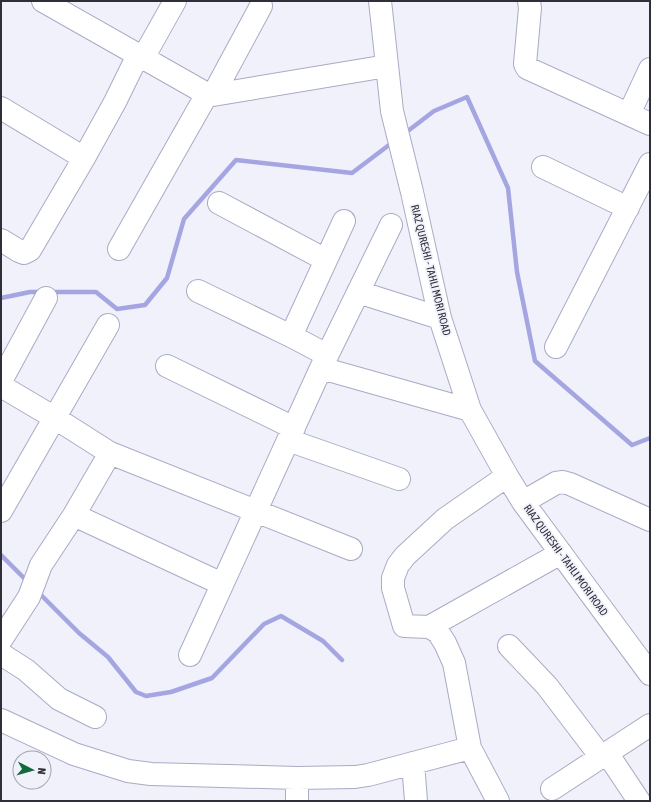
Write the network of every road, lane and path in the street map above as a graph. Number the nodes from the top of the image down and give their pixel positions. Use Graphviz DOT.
graph roads {
  1 [pos="43,1"];
  2 [pos="175,1"];
  3 [pos="380,1"];
  4 [pos="529,1"];
  5 [pos="261,6"];
  6 [pos="140,57"];
  7 [pos="387,66"];
  8 [pos="650,69"];
  9 [pos="210,94"];
  10 [pos="1,108"];
  11 [pos="629,114"];
  12 [pos="650,124"];
  13 [pos="84,158"];
  14 [pos="650,164"];
  15 [pos="543,167"];
  16 [pos="219,202"];
  17 [pos="628,208"];
  18 [pos="344,221"];
  19 [pos="391,226"];
  20 [pos="1,240"];
  21 [pos="119,249"];
  22 [pos="326,260"];
  23 [pos="198,291"];
  24 [pos="358,292"];
  25 [pos="46,298"];
  26 [pos="440,318"];
  27 [pos="108,325"];
  28 [pos="291,336"];
  29 [pos="556,347"];
  30 [pos="324,362"];
  31 [pos="167,366"];
  32 [pos="1,381"];
  33 [pos="1,386"];
  34 [pos="470,410"];
  35 [pos="55,418"];
  36 [pos="291,434"];
  37 [pos="110,453"];
  38 [pos="507,476"];
  39 [pos="399,479"];
  40 [pos="523,502"];
  41 [pos="1,511"];
  42 [pos="256,511"];
  43 [pos="74,514"];
  44 [pos="650,520"];
  45 [pos="351,549"];
  46 [pos="560,553"];
  47 [pos="222,584"];
  48 [pos="429,627"];
  49 [pos="1,640"];
  50 [pos="510,646"];
  51 [pos="1,654"];
  52 [pos="190,656"];
  53 [pos="650,674"];
  54 [pos="95,717"];
  55 [pos="1,720"];
  56 [pos="650,725"];
  57 [pos="470,748"];
  58 [pos="604,755"];
  59 [pos="413,763"];
  60 [pos="297,778"];
  61 [pos="552,789"];
  62 [pos="297,801"];
  63 [pos="416,801"];
  64 [pos="498,801"];
  65 [pos="639,801"];
  1 -- 6 [label="street"];
  2 -- 6 [label="street"];
  3 -- 7 [label="street, RIAZ QURESHI - TAHLI MORI ROAD"];
  4 -- 11 [label="street"];
  5 -- 9 [label="street"];
  6 -- 9 [label="street"];
  6 -- 13 [label="street"];
  7 -- 9 [label="street"];
  7 -- 26 [label="street, RIAZ QURESHI - TAHLI MORI ROAD"];
  8 -- 11 [label="street"];
  9 -- 21 [label="street"];
  10 -- 13 [label="street"];
  11 -- 12 [label="street"];
  13 -- 20 [label="street"];
  14 -- 17 [label="street"];
  15 -- 17 [label="street"];
  16 -- 22 [label="street"];
  17 -- 29 [label="street"];
  18 -- 22 [label="street"];
  19 -- 24 [label="street"];
  22 -- 28 [label="street"];
  23 -- 28 [label="street"];
  24 -- 26 [label="street"];
  24 -- 30 [label="street"];
  25 -- 32 [label="street"];
  26 -- 34 [label="street, RIAZ QURESHI - TAHLI MORI ROAD"];
  27 -- 35 [label="street"];
  28 -- 30 [label="street"];
  30 -- 34 [label="street"];
  30 -- 36 [label="street"];
  31 -- 36 [label="street"];
  33 -- 35 [label="street"];
  34 -- 38 [label="street, RIAZ QURESHI - TAHLI MORI ROAD"];
  35 -- 37 [label="street"];
  35 -- 41 [label="street"];
  36 -- 39 [label="street"];
  36 -- 42 [label="street"];
  37 -- 42 [label="street"];
  37 -- 43 [label="street"];
  38 -- 40 [label="street, RIAZ QURESHI - TAHLI MORI ROAD"];
  38 -- 48 [label="street"];
  40 -- 44 [label="street"];
  40 -- 46 [label="street, RIAZ QURESHI - TAHLI MORI ROAD"];
  42 -- 45 [label="street"];
  42 -- 47 [label="street"];
  43 -- 47 [label="street"];
  43 -- 49 [label="street"];
  46 -- 48 [label="street"];
  46 -- 53 [label="street, RIAZ QURESHI - TAHLI MORI ROAD"];
  47 -- 52 [label="street"];
  48 -- 57 [label="street"];
  50 -- 58 [label="street"];
  51 -- 54 [label="street"];
  55 -- 60 [label="street"];
  56 -- 58 [label="street"];
  57 -- 59 [label="street"];
  57 -- 64 [label="street"];
  58 -- 61 [label="street"];
  58 -- 65 [label="street"];
  59 -- 60 [label="street"];
  59 -- 63 [label="street"];
  60 -- 62 [label="street"];
}
